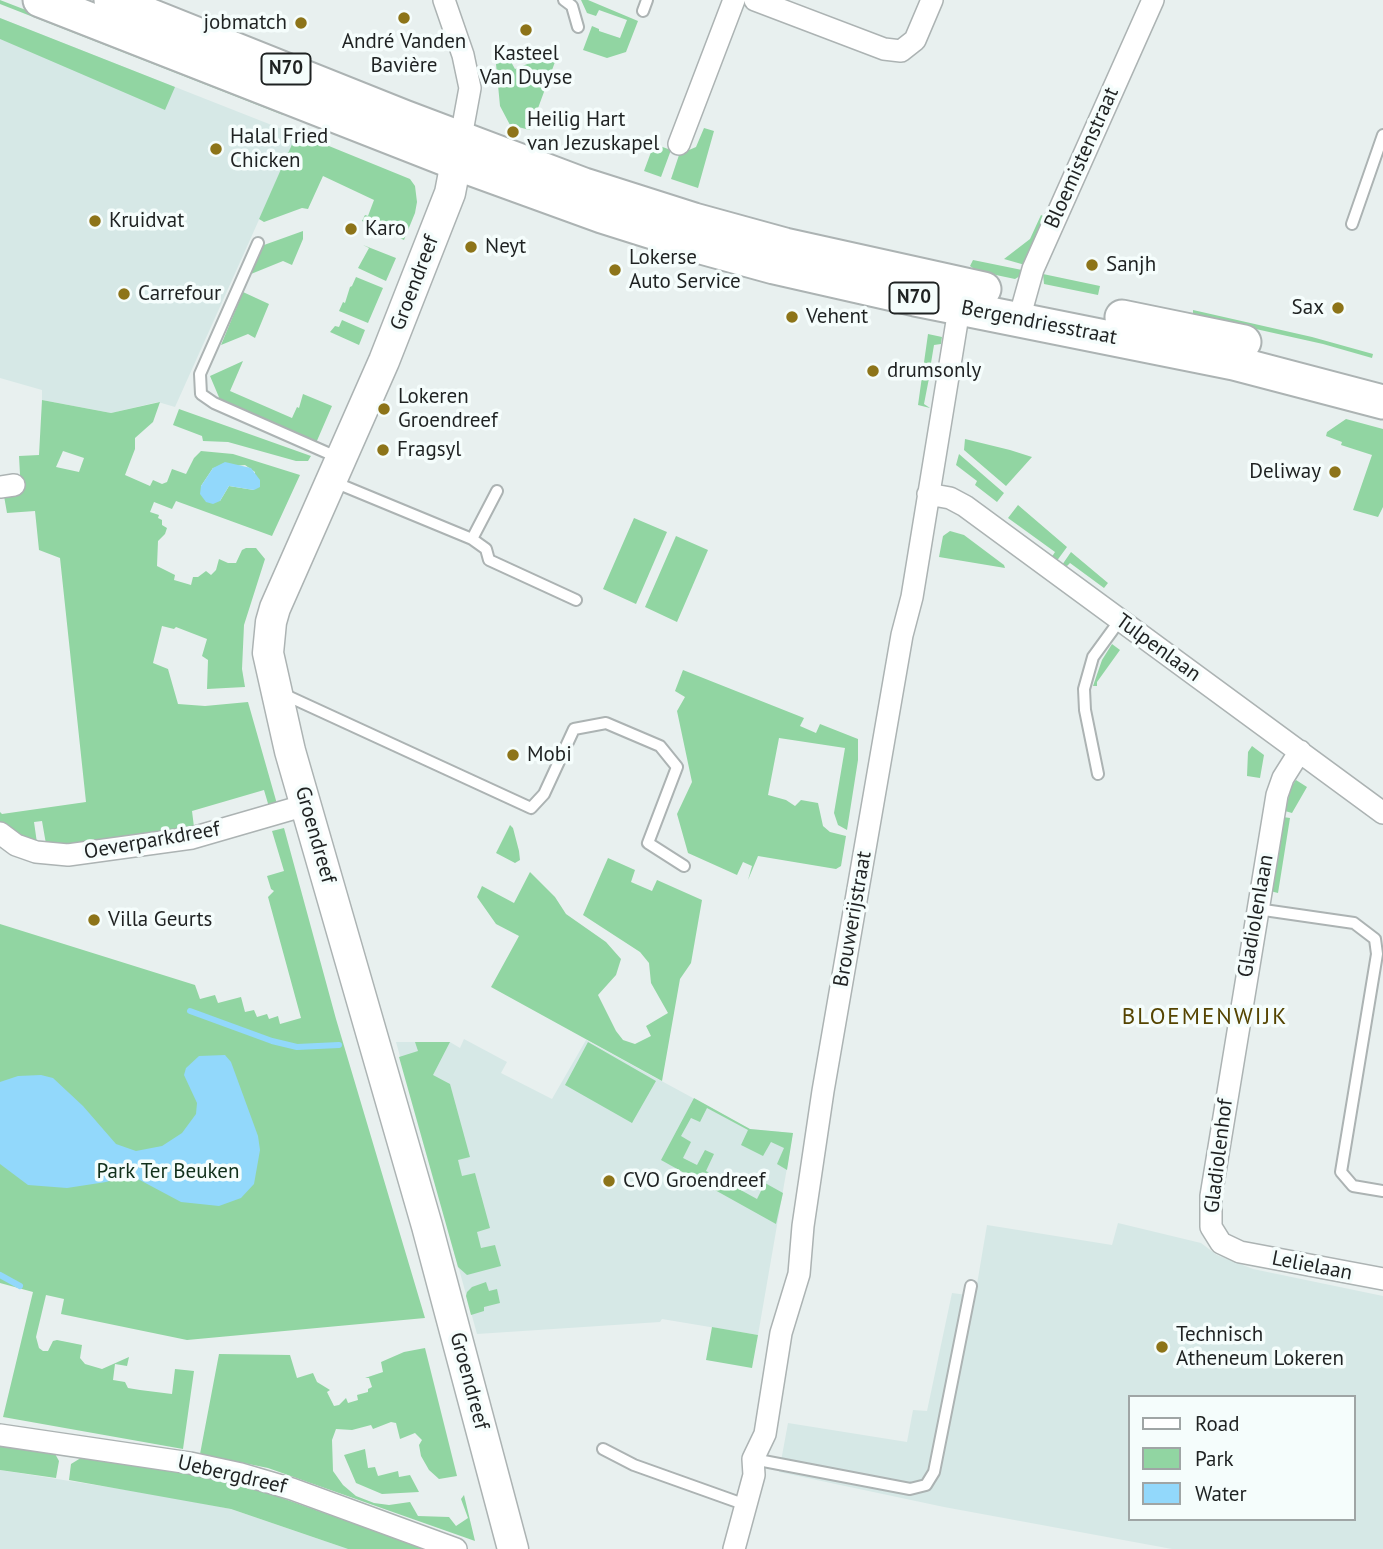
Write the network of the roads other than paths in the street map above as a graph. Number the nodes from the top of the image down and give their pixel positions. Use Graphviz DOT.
graph roads {
  1 [pos="40,0"];
  2 [pos="444,0"];
  3 [pos="564,0"];
  4 [pos="647,0"];
  5 [pos="734,0"];
  6 [pos="755,0"];
  7 [pos="932,0"];
  8 [pos="1153,0"];
  9 [pos="132,12"];
  10 [pos="643,12"];
  11 [pos="578,27"];
  12 [pos="1383,135"];
  13 [pos="679,144"];
  14 [pos="459,150"];
  15 [pos="1352,224"];
  16 [pos="258,243"];
  17 [pos="961,296"];
  18 [pos="1022,308"];
  19 [pos="1383,378"];
  20 [pos="1383,402"];
  21 [pos="336,470"];
  22 [pos="497,491"];
  23 [pos="928,494"];
  24 [pos="472,539"];
  25 [pos="576,600"];
  26 [pos="1120,620"];
  27 [pos="275,691"];
  28 [pos="1300,751"];
  29 [pos="1098,775"];
  30 [pos="306,805"];
  31 [pos="1383,813"];
  32 [pos="5,840"];
  33 [pos="684,866"];
  34 [pos="1257,909"];
  35 [pos="1229,1086"];
  36 [pos="1383,1191"];
  37 [pos="1241,1252"];
  38 [pos="1383,1279"];
  39 [pos="971,1286"];
  40 [pos="0,1435"];
  41 [pos="603,1449"];
  42 [pos="753,1459"];
  43 [pos="746,1505"];
  44 [pos="456,1549"];
  45 [pos="513,1549"];
  46 [pos="734,1549"];
  1 -- 9 [label="main road, N70"];
  2 -- 14 [label="street"];
  3 -- 11 [label="lane"];
  4 -- 10 [label="lane"];
  5 -- 13 [label="street"];
  6 -- 7 [label="street"];
  8 -- 18 [label="street, Bloemistenstraat"];
  9 -- 14 [label="main road, N70"];
  12 -- 15 [label="lane"];
  14 -- 17 [label="main road, Bergendriesstraat / N70"];
  14 -- 21 [label="street, Groendreef"];
  16 -- 21 [label="lane"];
  17 -- 18 [label="main road, Bergendriesstraat / N70"];
  17 -- 23 [label="street, Brouwerijstraat"];
  18 -- 19 [label="main road, Bergendriesstraat / N70"];
  18 -- 20 [label="main road, Bergendriesstraat / N70"];
  21 -- 24 [label="lane"];
  21 -- 27 [label="street, Groendreef"];
  22 -- 24 [label="lane"];
  23 -- 26 [label="street, Tulpenlaan"];
  23 -- 42 [label="street, Brouwerijstraat"];
  24 -- 25 [label="lane"];
  26 -- 28 [label="street, Tulpenlaan"];
  26 -- 29 [label="lane"];
  27 -- 30 [label="street, Groendreef"];
  27 -- 33 [label="lane"];
  28 -- 31 [label="street, Tulpenlaan"];
  28 -- 34 [label="street, Gladiolenlaan"];
  30 -- 32 [label="street, Oeverparkdreef"];
  30 -- 45 [label="street, Groendreef"];
  34 -- 35 [label="street, Gladiolenlaan"];
  34 -- 36 [label="lane"];
  35 -- 37 [label="street, Gladiolenhof"];
  37 -- 38 [label="street, Lelielaan"];
  39 -- 42 [label="lane"];
  40 -- 44 [label="street, Uebergdreef"];
  41 -- 43 [label="lane"];
  42 -- 43 [label="street, Brouwerijstraat"];
  43 -- 46 [label="street, Brouwerijstraat"];
}
